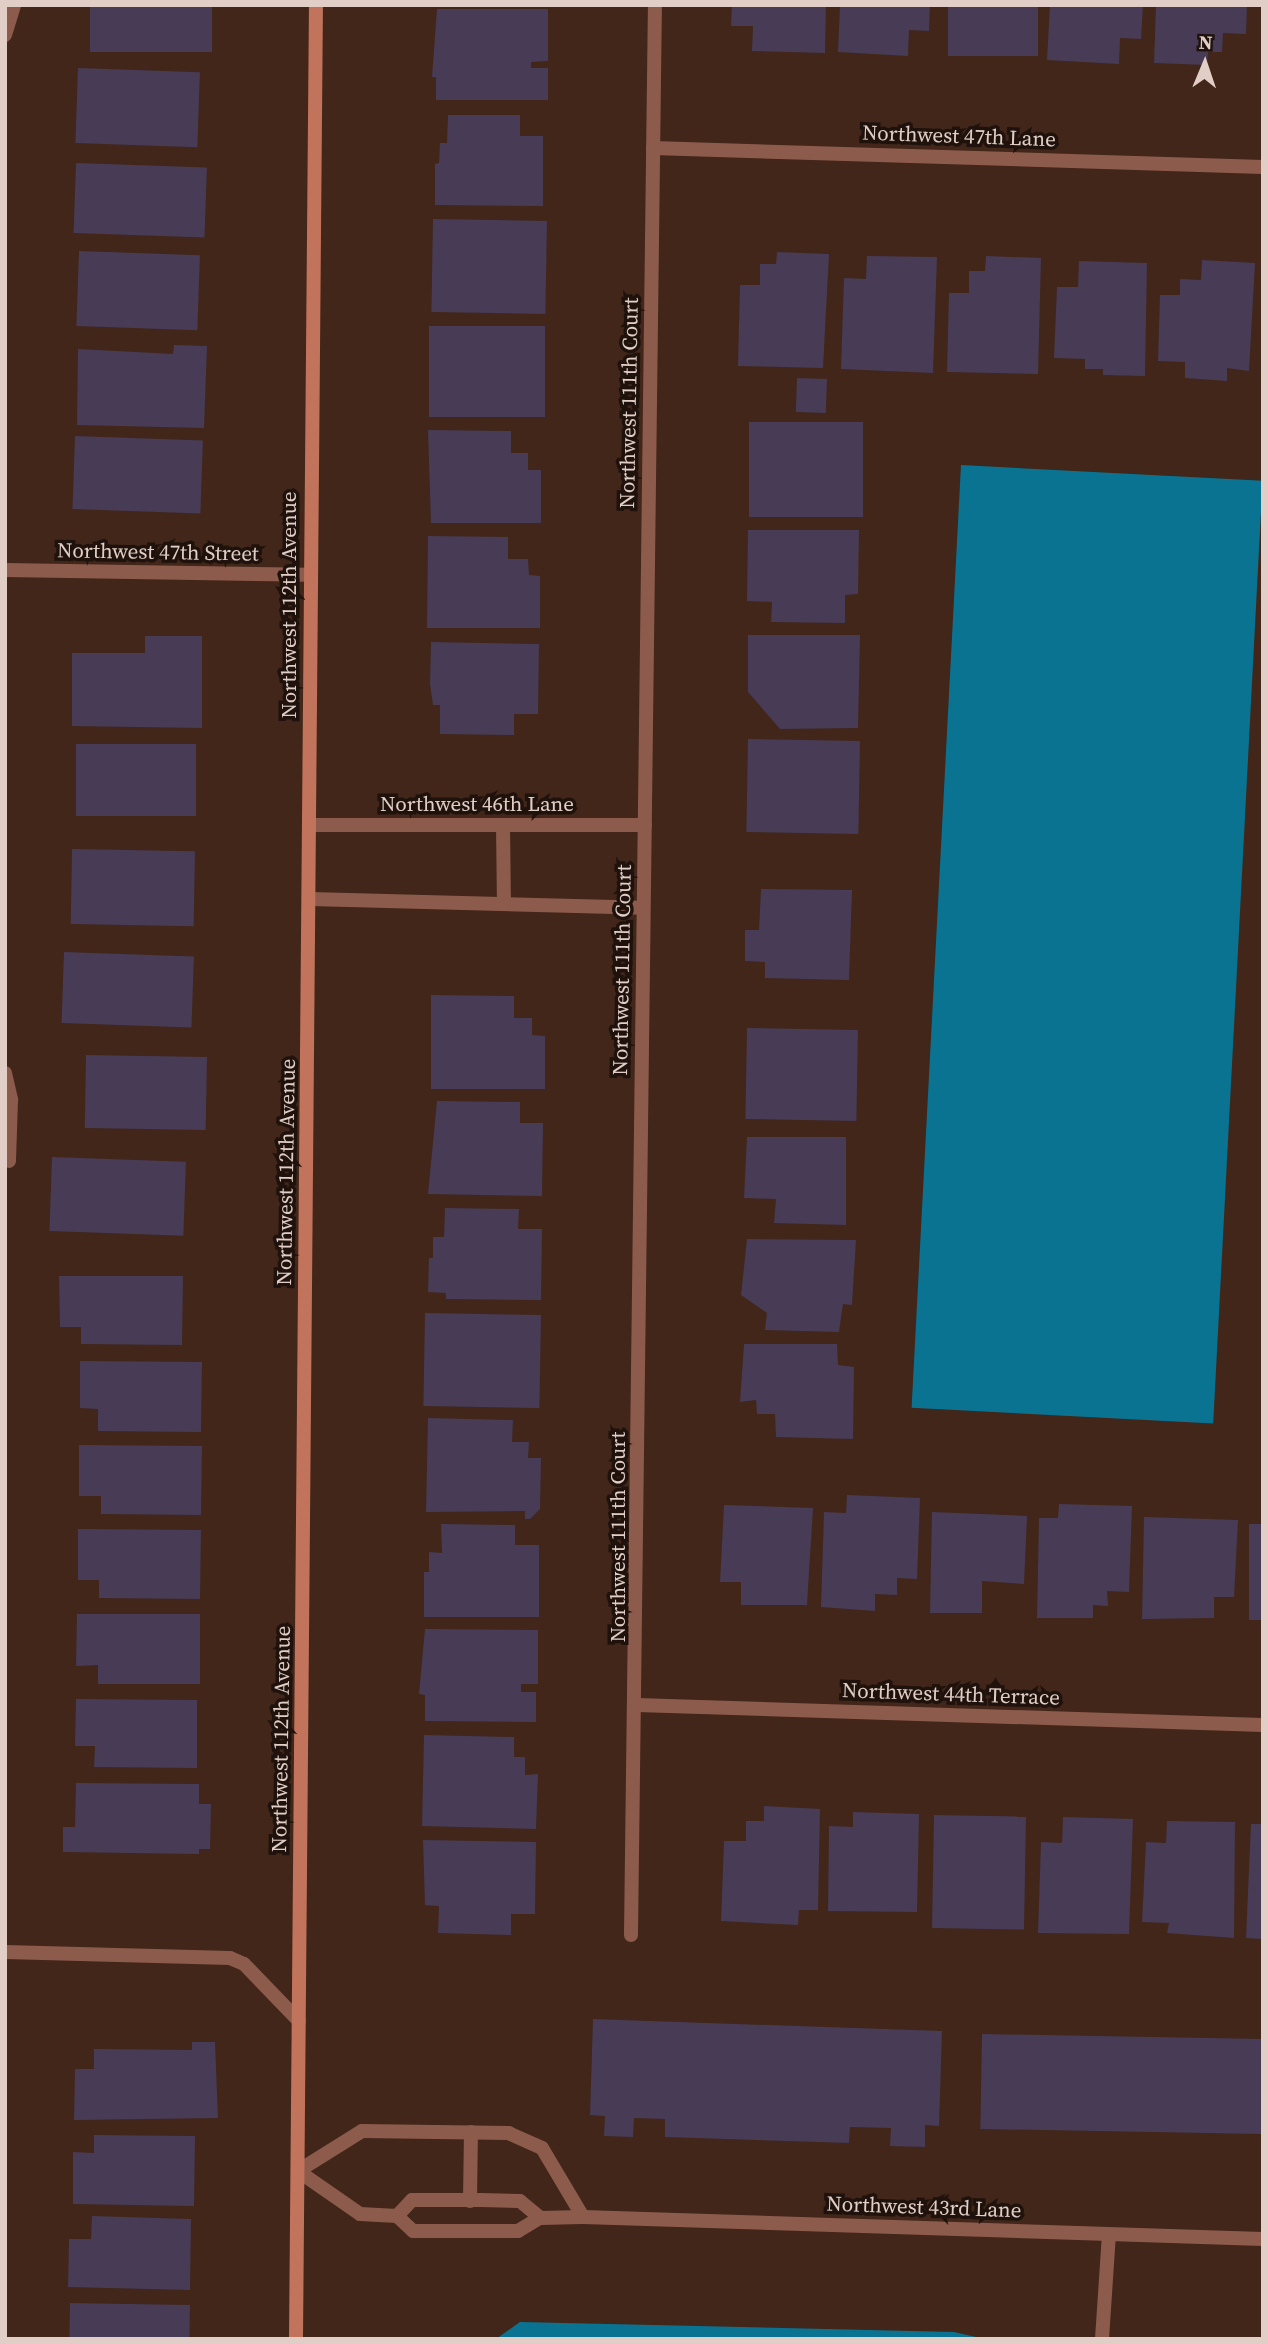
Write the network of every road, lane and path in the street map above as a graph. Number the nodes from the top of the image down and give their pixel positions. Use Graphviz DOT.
graph roads {
  1 [pos="15,5"];
  2 [pos="316,5"];
  3 [pos="655,5"];
  4 [pos="5,35"];
  5 [pos="653,148"];
  6 [pos="1263,167"];
  7 [pos="5,570"];
  8 [pos="310,575"];
  9 [pos="310,825"];
  10 [pos="503,825"];
  11 [pos="645,825"];
  12 [pos="310,899"];
  13 [pos="504,904"];
  14 [pos="643,908"];
  15 [pos="5,1073"];
  16 [pos="9,1161"];
  17 [pos="637,1705"];
  18 [pos="1263,1725"];
  19 [pos="631,1935"];
  20 [pos="5,1952"];
  21 [pos="299,2021"];
  22 [pos="471,2132"];
  23 [pos="298,2171"];
  24 [pos="470,2201"];
  25 [pos="397,2216"];
  26 [pos="583,2217"];
  27 [pos="540,2218"];
  28 [pos="1110,2234"];
  29 [pos="1263,2239"];
  30 [pos="296,2339"];
  31 [pos="1102,2339"];
  1 -- 4 [label="street"];
  2 -- 8 [label="street, Northwest 112th Avenue"];
  3 -- 5 [label="street, Northwest 111th Court"];
  5 -- 6 [label="street, Northwest 47th Lane"];
  5 -- 11 [label="street, Northwest 111th Court"];
  7 -- 8 [label="street, Northwest 47th Street"];
  8 -- 9 [label="street, Northwest 112th Avenue"];
  9 -- 10 [label="street, Northwest 46th Lane"];
  9 -- 12 [label="street, Northwest 112th Avenue"];
  10 -- 11 [label="street, Northwest 46th Lane"];
  10 -- 13 [label="street"];
  11 -- 14 [label="street, Northwest 111th Court"];
  12 -- 13 [label="street"];
  12 -- 21 [label="street, Northwest 112th Avenue"];
  13 -- 14 [label="street"];
  14 -- 17 [label="street, Northwest 111th Court"];
  15 -- 16 [label="street"];
  17 -- 18 [label="street, Northwest 44th Terrace"];
  17 -- 19 [label="street, Northwest 111th Court"];
  20 -- 21 [label="street"];
  21 -- 23 [label="street, Northwest 112th Avenue"];
  22 -- 23 [label="street"];
  22 -- 24 [label="street"];
  22 -- 26 [label="street"];
  23 -- 25 [label="street, Northwest 43rd Lane"];
  23 -- 30 [label="street, Northwest 112th Avenue"];
  24 -- 25 [label="street"];
  24 -- 27 [label="street"];
  25 -- 27 [label="street, Northwest 43rd Lane"];
  26 -- 27 [label="street, Northwest 43rd Lane"];
  26 -- 28 [label="street, Northwest 43rd Lane"];
  28 -- 29 [label="street, Northwest 43rd Lane"];
  28 -- 31 [label="street"];
}
